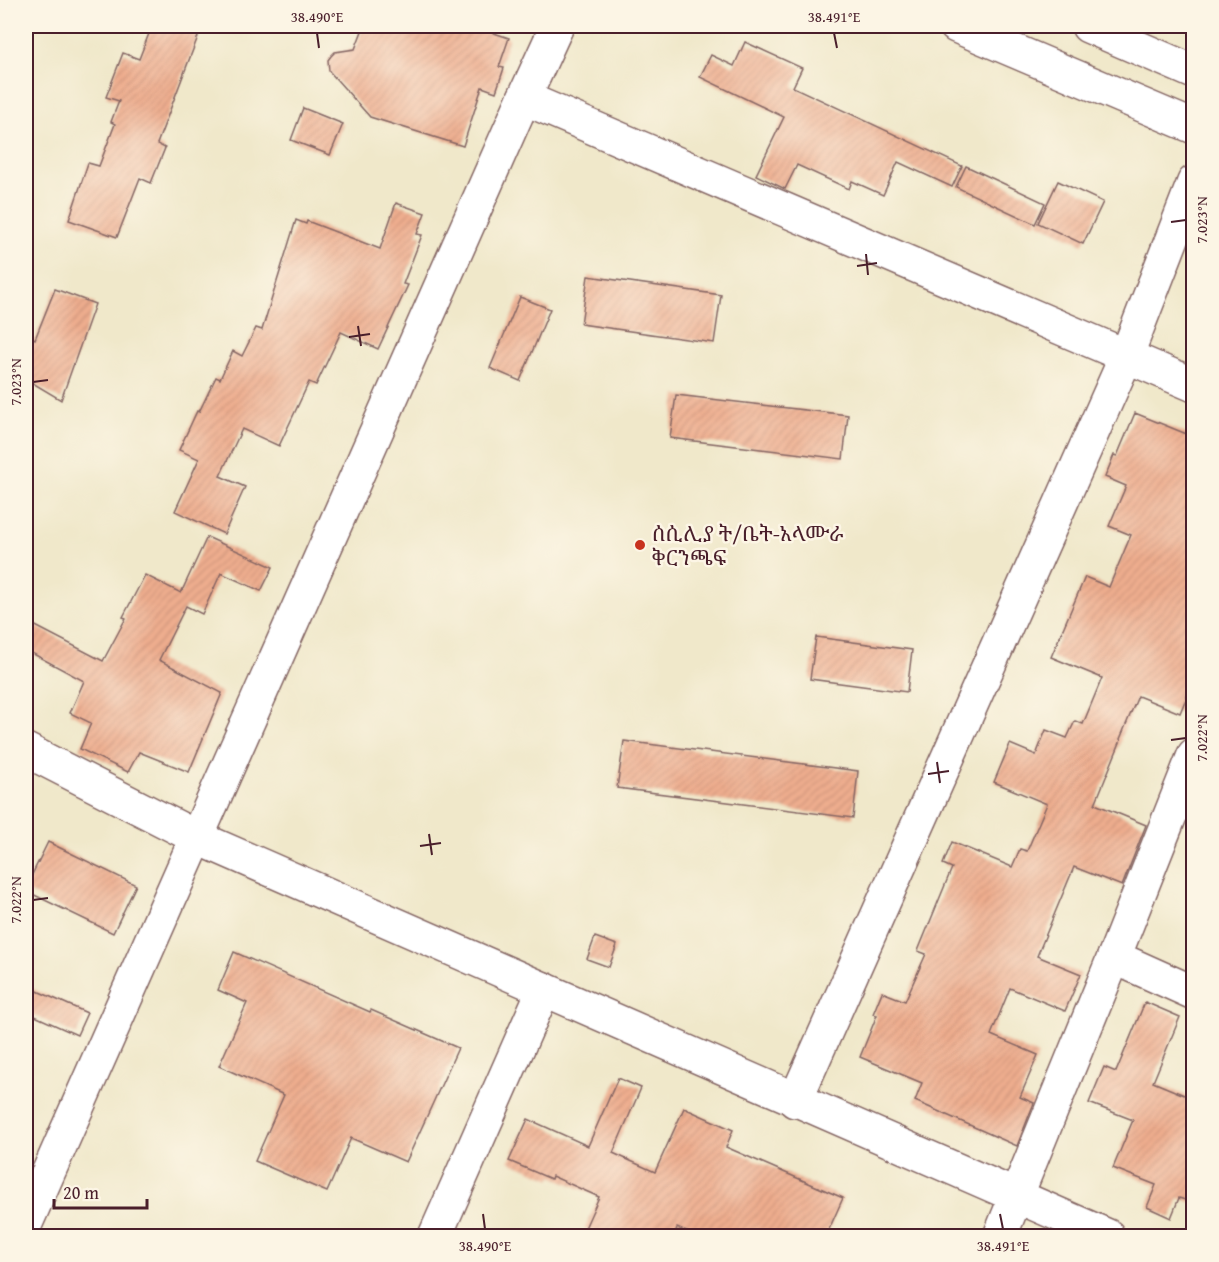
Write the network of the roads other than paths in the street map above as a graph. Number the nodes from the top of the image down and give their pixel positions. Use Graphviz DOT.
graph roads {
  1 [pos="557,26"];
  2 [pos="956,26"];
  3 [pos="1088,26"];
  4 [pos="1194,72"];
  5 [pos="524,98"];
  6 [pos="1194,127"];
  7 [pos="1194,182"];
  8 [pos="1126,357"];
  9 [pos="1194,386"];
  10 [pos="26,750"];
  11 [pos="1194,755"];
  12 [pos="196,837"];
  13 [pos="1114,957"];
  14 [pos="544,989"];
  15 [pos="1194,993"];
  16 [pos="795,1101"];
  17 [pos="1016,1196"];
  18 [pos="26,1223"];
  19 [pos="444,1234"];
  20 [pos="1000,1236"];
  21 [pos="1108,1236"];
  1 -- 5 [label="street"];
  2 -- 6 [label="street"];
  3 -- 4 [label="street"];
  5 -- 8 [label="street"];
  5 -- 12 [label="street"];
  7 -- 8 [label="street"];
  8 -- 9 [label="street"];
  8 -- 16 [label="street"];
  10 -- 12 [label="street"];
  11 -- 13 [label="street"];
  12 -- 14 [label="street"];
  12 -- 18 [label="street"];
  13 -- 15 [label="street"];
  13 -- 17 [label="street"];
  14 -- 16 [label="street"];
  14 -- 19 [label="street"];
  16 -- 17 [label="street"];
  17 -- 20 [label="street"];
  17 -- 21 [label="street"];
}
